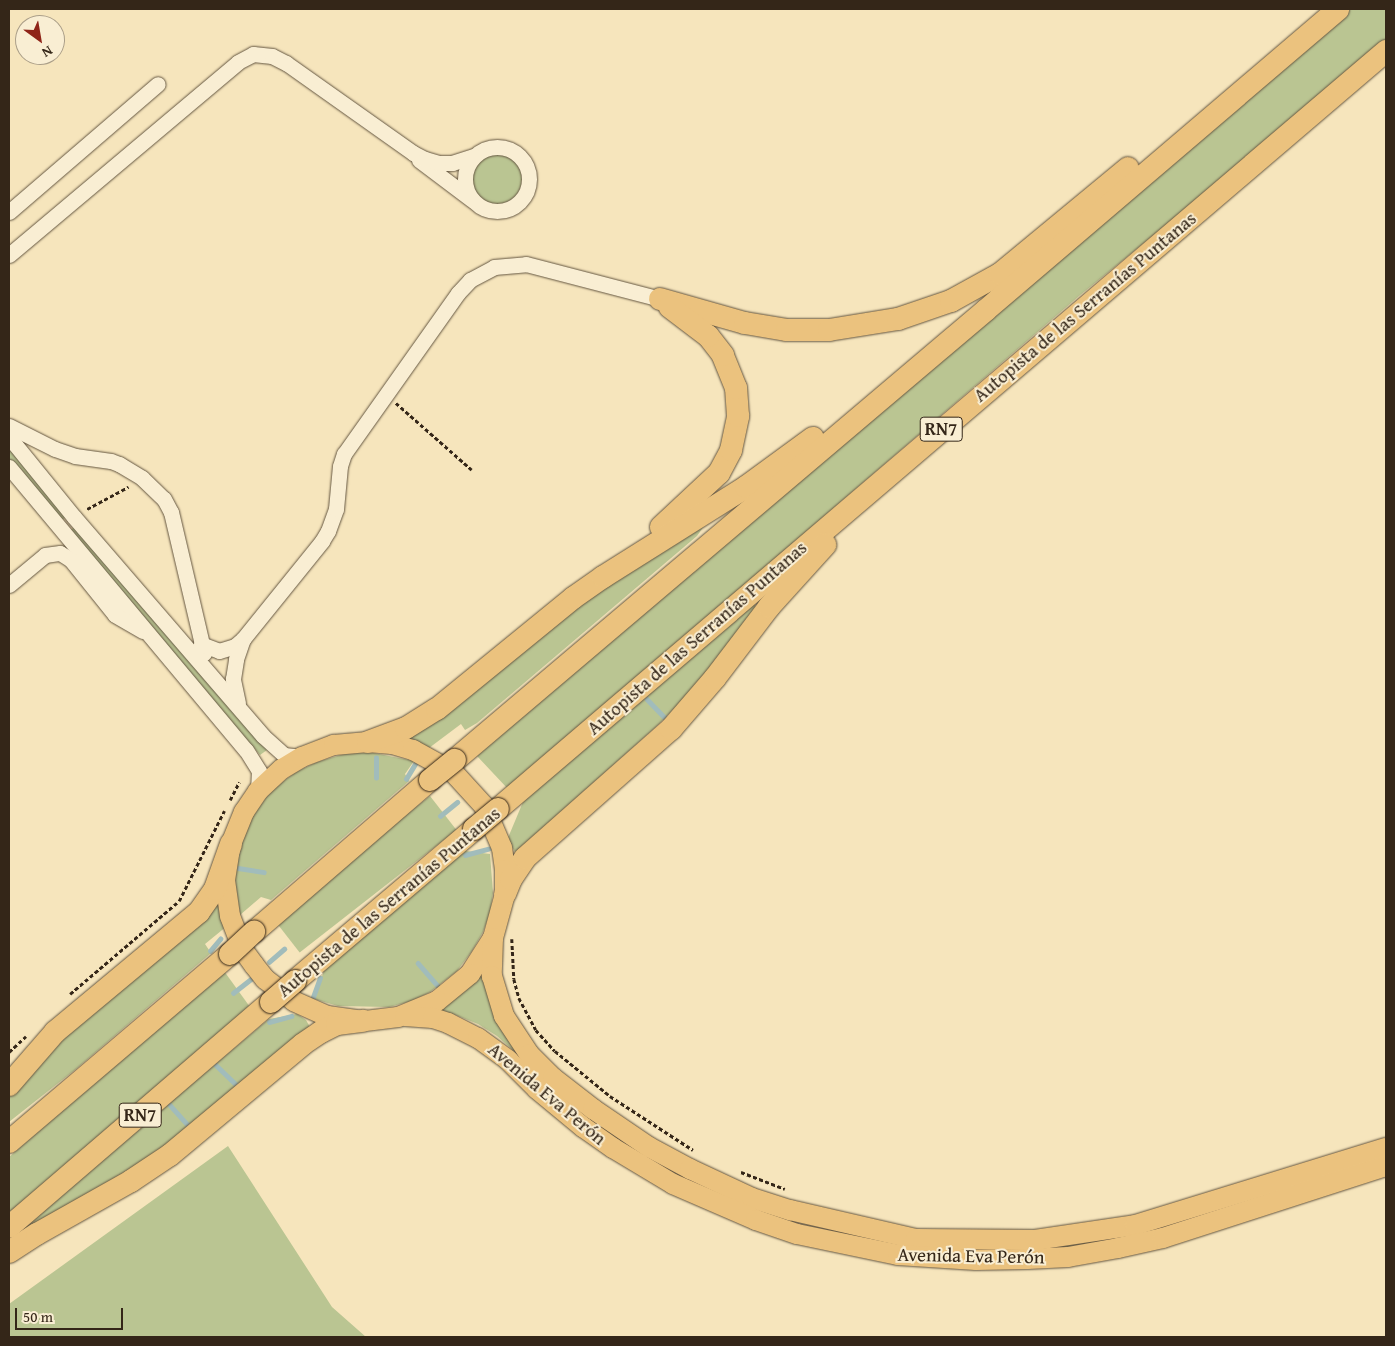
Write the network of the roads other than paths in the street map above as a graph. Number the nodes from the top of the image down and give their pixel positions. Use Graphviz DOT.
graph roads {
  1 [pos="1335,11"];
  2 [pos="1386,50"];
  3 [pos="158,84"];
  4 [pos="413,153"];
  5 [pos="474,156"];
  6 [pos="473,201"];
  7 [pos="9,212"];
  8 [pos="9,255"];
  9 [pos="660,299"];
  10 [pos="986,310"];
  11 [pos="1042,343"];
  12 [pos="9,426"];
  13 [pos="9,437"];
  14 [pos="9,467"];
  15 [pos="603,577"];
  16 [pos="9,585"];
  17 [pos="150,634"];
  18 [pos="244,639"];
  19 [pos="202,644"];
  20 [pos="208,672"];
  21 [pos="239,706"];
  22 [pos="368,742"];
  23 [pos="302,757"];
  24 [pos="258,791"];
  25 [pos="231,844"];
  26 [pos="505,894"];
  27 [pos="502,936"];
  28 [pos="398,1017"];
  29 [pos="363,1021"];
  30 [pos="9,1085"];
  31 [pos="9,1142"];
  32 [pos="1386,1148"];
  33 [pos="1386,1166"];
  34 [pos="9,1227"];
  35 [pos="9,1252"];
  1 -- 9 [label="highway"];
  1 -- 10 [label="highway"];
  2 -- 11 [label="highway, Autopista de las Serranías Puntanas / RN7"];
  3 -- 7 [label="street"];
  4 -- 5 [label="street"];
  4 -- 6 [label="street"];
  4 -- 8 [label="street"];
  5 -- 6 [label="street"];
  5 -- 6 [label="street"];
  9 -- 15 [label="highway"];
  9 -- 18 [label="street"];
  10 -- 15 [label="highway"];
  10 -- 31 [label="highway, bridge"];
  11 -- 26 [label="highway"];
  11 -- 34 [label="highway, Autopista de las Serranías Puntanas / RN7, bridge"];
  12 -- 19 [label="street"];
  13 -- 20 [label="street"];
  14 -- 17 [label="street"];
  15 -- 22 [label="highway"];
  16 -- 17 [label="street"];
  17 -- 24 [label="street"];
  18 -- 19 [label="street"];
  18 -- 21 [label="street"];
  19 -- 20 [label="street"];
  20 -- 21 [label="street"];
  21 -- 23 [label="street"];
  22 -- 23 [label="main road"];
  22 -- 26 [label="main road"];
  23 -- 24 [label="main road"];
  24 -- 25 [label="main road"];
  25 -- 29 [label="main road"];
  25 -- 30 [label="highway"];
  26 -- 27 [label="main road"];
  27 -- 28 [label="main road"];
  27 -- 32 [label="main road, Avenida Eva Perón"];
  28 -- 29 [label="main road"];
  28 -- 33 [label="main road, Avenida Eva Perón"];
  29 -- 35 [label="highway"];
}
